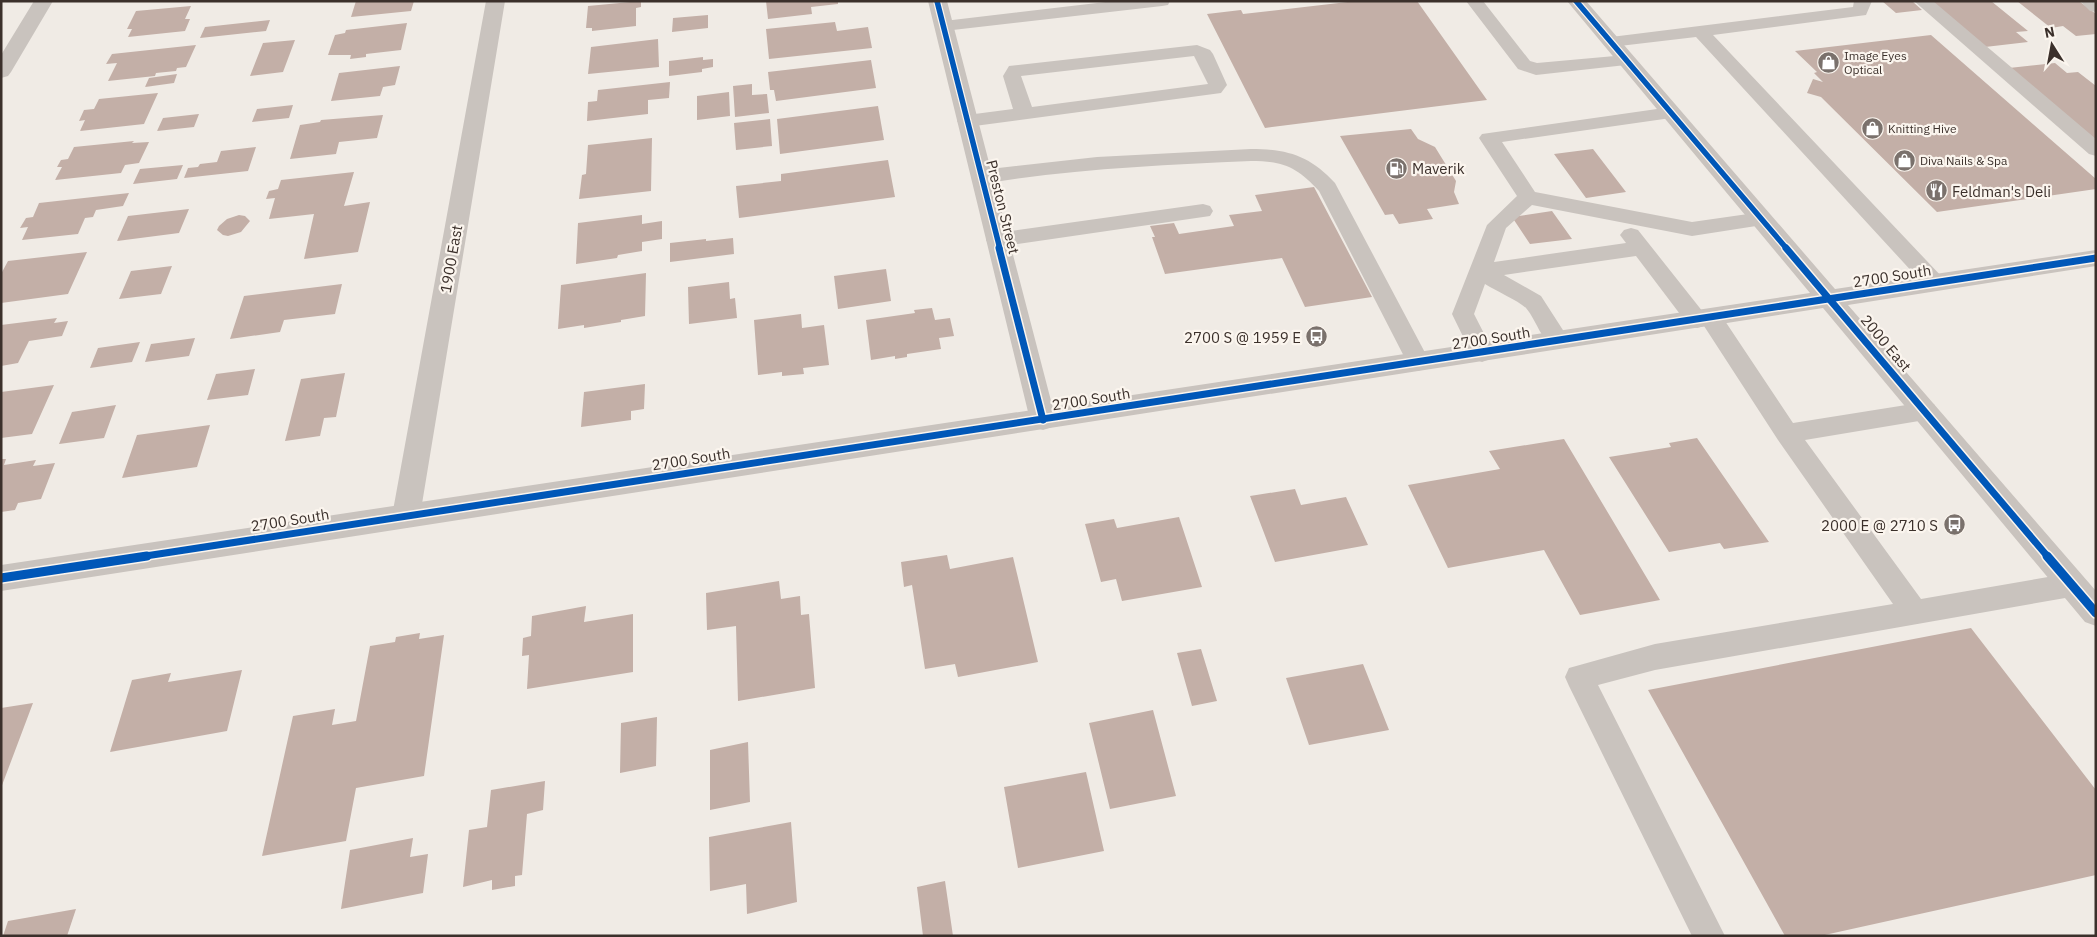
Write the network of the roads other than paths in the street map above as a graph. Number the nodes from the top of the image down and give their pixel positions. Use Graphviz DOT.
graph roads {
  1 [pos="44,1"];
  2 [pos="496,1"];
  3 [pos="937,1"];
  4 [pos="1162,1"];
  5 [pos="1474,1"];
  6 [pos="1576,1"];
  7 [pos="1863,1"];
  8 [pos="1922,1"];
  9 [pos="2088,1"];
  10 [pos="2096,7"];
  11 [pos="944,26"];
  12 [pos="1700,31"];
  13 [pos="1611,42"];
  14 [pos="1626,60"];
  15 [pos="1,72"];
  16 [pos="1024,113"];
  17 [pos="1671,113"];
  18 [pos="967,121"];
  19 [pos="2096,150"];
  20 [pos="981,177"];
  21 [pos="1528,198"];
  22 [pos="1203,211"];
  23 [pos="1614,214"];
  24 [pos="1762,219"];
  25 [pos="997,240"];
  26 [pos="1642,248"];
  27 [pos="2096,258"];
  28 [pos="1480,271"];
  29 [pos="1935,283"];
  30 [pos="1831,299"];
  31 [pos="1704,319"];
  32 [pos="1559,341"];
  33 [pos="1482,353"];
  34 [pos="1418,362"];
  35 [pos="1925,411"];
  36 [pos="1043,420"];
  37 [pos="1787,433"];
  38 [pos="406,516"];
  39 [pos="1,578"];
  40 [pos="2087,599"];
  41 [pos="1914,611"];
  42 [pos="1709,936"];
  1 -- 15 [label="street"];
  2 -- 38 [label="street, 1900 East"];
  3 -- 11 [label="street, Preston Street"];
  4 -- 11 [label="lane"];
  5 -- 14 [label="lane"];
  6 -- 13 [label="street, 2000 East"];
  7 -- 12 [label="lane"];
  8 -- 19 [label="lane"];
  9 -- 10 [label="lane"];
  11 -- 18 [label="street, Preston Street"];
  12 -- 13 [label="lane"];
  12 -- 29 [label="lane"];
  13 -- 14 [label="street, 2000 East"];
  14 -- 17 [label="street, 2000 East"];
  16 -- 16 [label="lane"];
  16 -- 18 [label="lane"];
  17 -- 21 [label="lane"];
  17 -- 24 [label="street, 2000 East"];
  18 -- 20 [label="street, Preston Street"];
  20 -- 25 [label="street, Preston Street"];
  20 -- 34 [label="lane"];
  21 -- 23 [label="lane"];
  21 -- 28 [label="lane"];
  22 -- 25 [label="lane"];
  23 -- 24 [label="lane"];
  23 -- 26 [label="lane"];
  24 -- 30 [label="street, 2000 East"];
  25 -- 36 [label="street, Preston Street"];
  26 -- 28 [label="lane"];
  26 -- 31 [label="lane"];
  27 -- 29 [label="street, 2700 South"];
  28 -- 32 [label="lane"];
  28 -- 33 [label="lane"];
  29 -- 30 [label="street, 2700 South"];
  30 -- 31 [label="street, 2700 South"];
  30 -- 35 [label="street, 2000 East"];
  31 -- 32 [label="street, 2700 South"];
  31 -- 37 [label="lane"];
  32 -- 33 [label="street, 2700 South"];
  33 -- 34 [label="street, 2700 South"];
  34 -- 36 [label="street, 2700 South"];
  35 -- 37 [label="lane"];
  35 -- 40 [label="street, 2000 East"];
  36 -- 38 [label="street, 2700 South"];
  37 -- 41 [label="lane"];
  38 -- 39 [label="street, 2700 South"];
  40 -- 41 [label="lane"];
  41 -- 42 [label="lane"];
}
